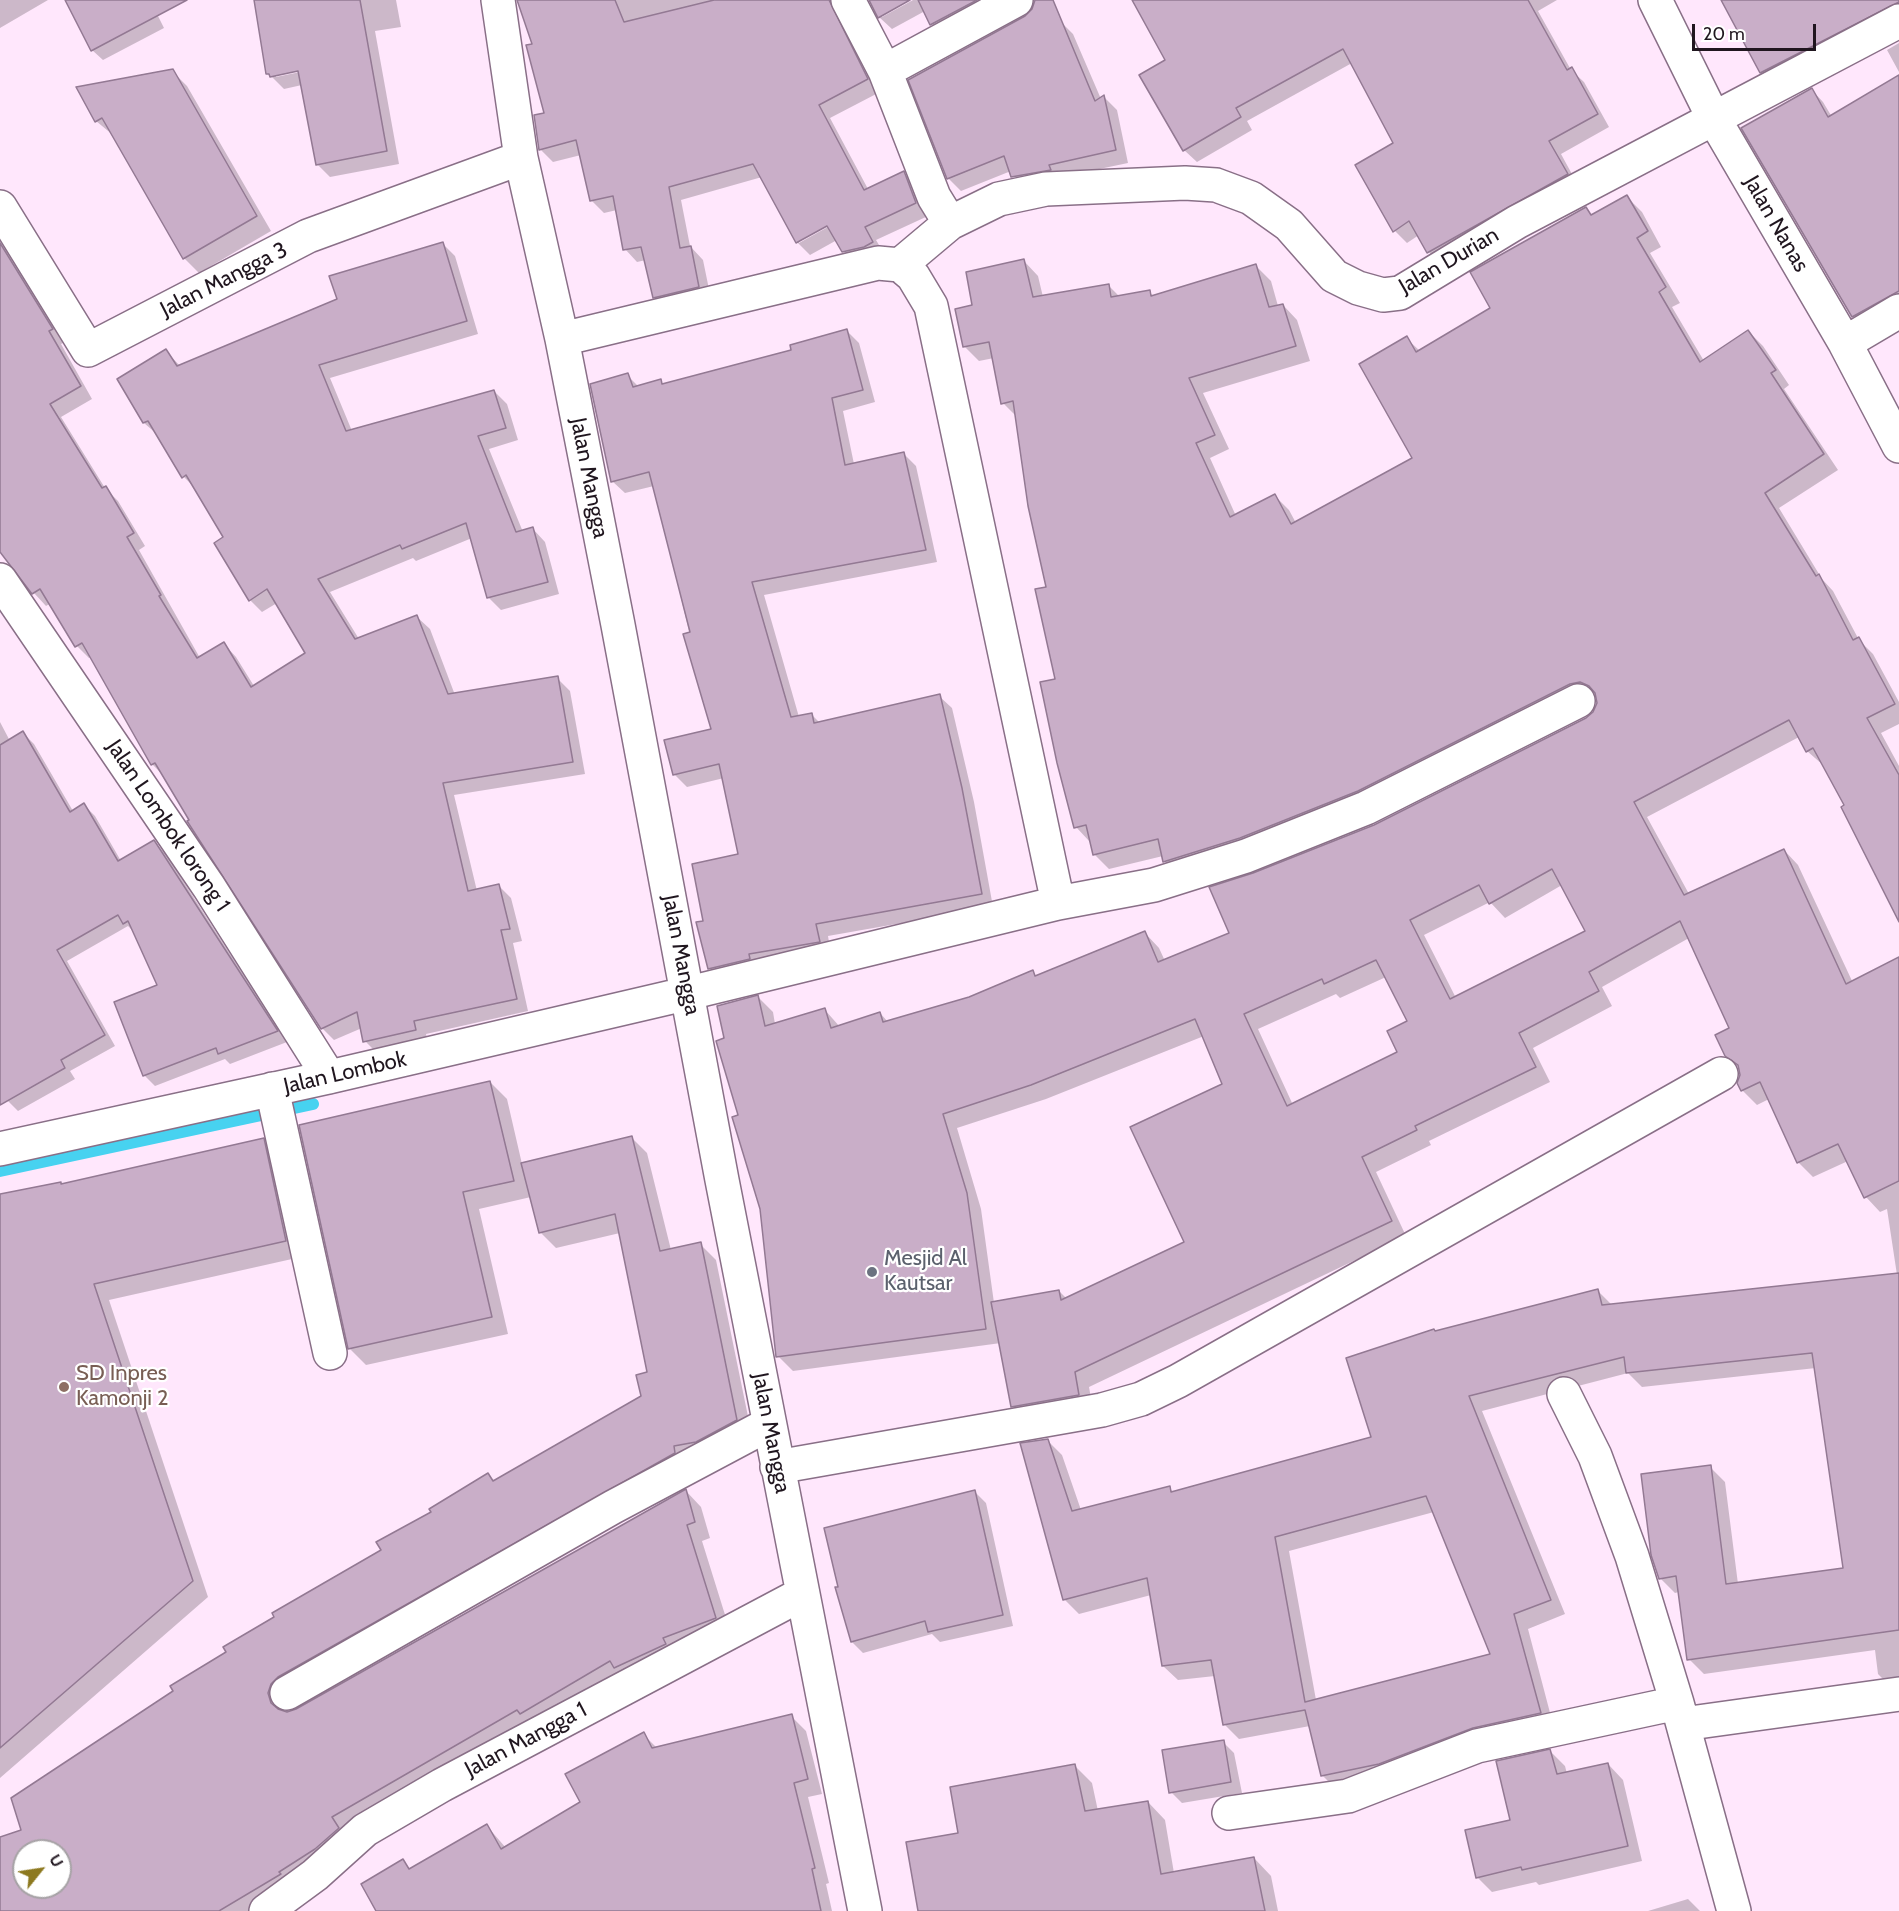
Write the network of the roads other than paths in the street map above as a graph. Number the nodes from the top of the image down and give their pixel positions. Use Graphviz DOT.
graph roads {
  1 [pos="498,0"];
  2 [pos="848,0"];
  3 [pos="1017,0"];
  4 [pos="1655,0"];
  5 [pos="1899,21"];
  6 [pos="885,71"];
  7 [pos="1713,117"];
  8 [pos="520,158"];
  9 [pos="0,207"];
  10 [pos="950,223"];
  11 [pos="900,265"];
  12 [pos="1899,311"];
  13 [pos="562,339"];
  14 [pos="1845,343"];
  15 [pos="1899,446"];
  16 [pos="0,580"];
  17 [pos="1578,700"];
  18 [pos="1058,903"];
  19 [pos="689,993"];
  20 [pos="1721,1074"];
  21 [pos="329,1077"];
  22 [pos="272,1089"];
  23 [pos="0,1149"];
  24 [pos="330,1353"];
  25 [pos="1564,1394"];
  26 [pos="769,1424"];
  27 [pos="777,1467"];
  28 [pos="802,1594"];
  29 [pos="287,1693"];
  30 [pos="1899,1694"];
  31 [pos="1680,1714"];
  32 [pos="1229,1813"];
  33 [pos="266,1911"];
  34 [pos="865,1911"];
  35 [pos="1734,1911"];
  1 -- 8 [label="street, Jalan Mangga"];
  2 -- 6 [label="street"];
  3 -- 6 [label="street"];
  4 -- 7 [label="street, Jalan Nanas"];
  5 -- 7 [label="street, Jalan Durian"];
  6 -- 10 [label="street"];
  7 -- 10 [label="street, Jalan Durian"];
  7 -- 14 [label="street, Jalan Nanas"];
  8 -- 9 [label="street, Jalan Mangga 3"];
  8 -- 13 [label="street, Jalan Mangga"];
  10 -- 11 [label="street, Jalan Durian"];
  11 -- 13 [label="street"];
  11 -- 18 [label="street"];
  12 -- 14 [label="street"];
  13 -- 19 [label="street, Jalan Mangga"];
  14 -- 15 [label="street, Jalan Nanas"];
  16 -- 21 [label="street, Jalan Lombok lorong 1"];
  17 -- 18 [label="street, Jalan Lombok"];
  18 -- 19 [label="street, Jalan Lombok"];
  19 -- 21 [label="street, Jalan Lombok"];
  19 -- 26 [label="street, Jalan Mangga"];
  20 -- 27 [label="street"];
  21 -- 22 [label="street, Jalan Lombok"];
  22 -- 23 [label="street, Jalan Lombok"];
  22 -- 24 [label="street"];
  25 -- 31 [label="street"];
  26 -- 27 [label="street, Jalan Mangga"];
  26 -- 29 [label="street"];
  27 -- 28 [label="street, Jalan Mangga"];
  28 -- 33 [label="street, Jalan Mangga 1"];
  28 -- 34 [label="street, Jalan Mangga"];
  30 -- 31 [label="street"];
  31 -- 32 [label="street"];
  31 -- 35 [label="street"];
}
